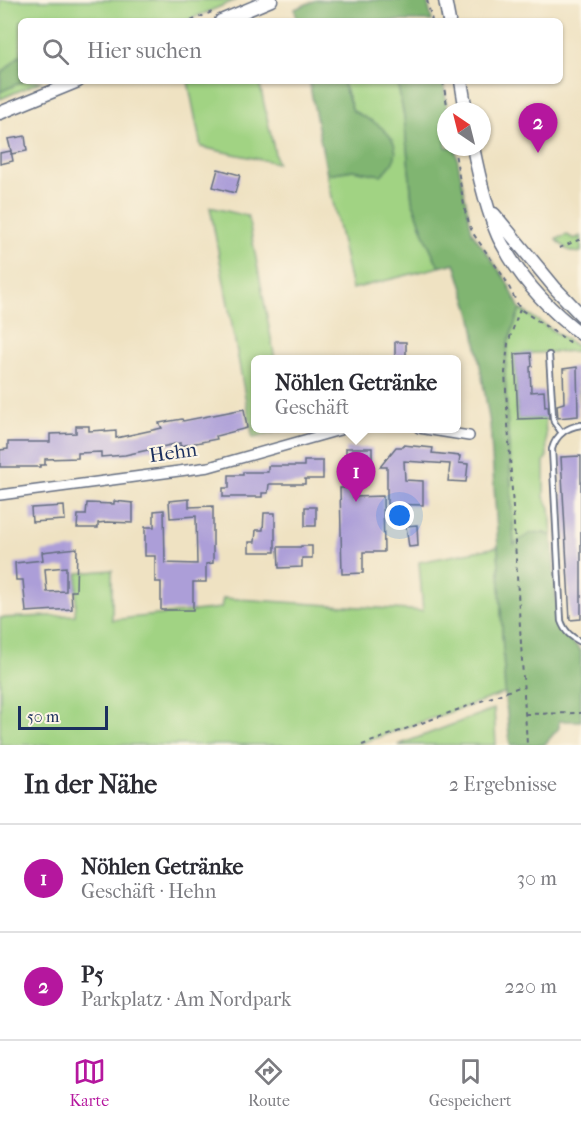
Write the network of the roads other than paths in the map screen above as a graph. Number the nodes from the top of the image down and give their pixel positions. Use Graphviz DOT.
graph roads {
  1 [pos="271,0"];
  2 [pos="445,0"];
  3 [pos="228,18"];
  4 [pos="448,18"];
  5 [pos="71,84"];
  6 [pos="462,84"];
  7 [pos="464,102"];
  8 [pos="0,113"];
  9 [pos="475,156"];
  10 [pos="489,209"];
  11 [pos="581,315"];
  12 [pos="577,339"];
  13 [pos="549,355"];
  14 [pos="581,425"];
  15 [pos="332,433"];
  16 [pos="448,433"];
  17 [pos="562,433"];
  18 [pos="469,436"];
  19 [pos="0,495"];
  20 [pos="581,642"];
  1 -- 3 [label="street"];
  2 -- 4 [label="street"];
  5 -- 8 [label="street"];
  6 -- 7 [label="street"];
  9 -- 10 [label="street"];
  10 -- 11 [label="street"];
  10 -- 12 [label="street"];
  13 -- 17 [label="lane"];
  14 -- 17 [label="lane"];
  15 -- 19 [label="street, Hehn"];
  16 -- 18 [label="street"];
  17 -- 20 [label="lane"];
}
